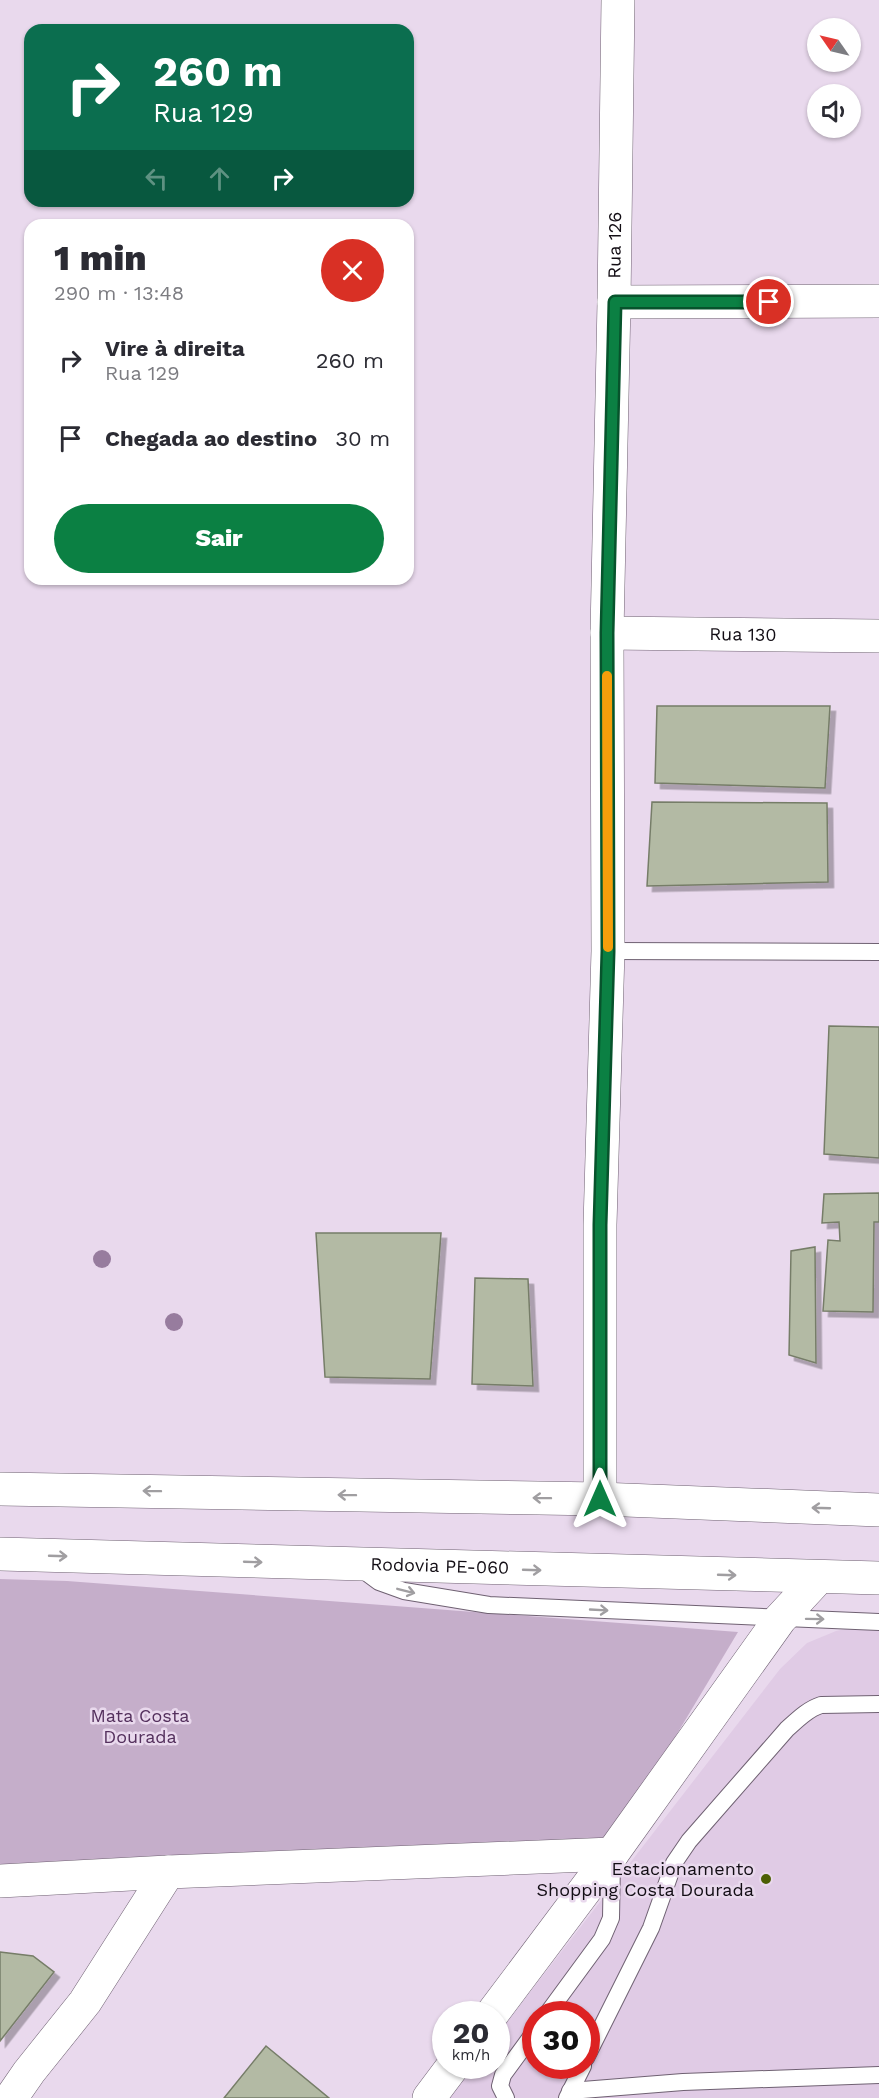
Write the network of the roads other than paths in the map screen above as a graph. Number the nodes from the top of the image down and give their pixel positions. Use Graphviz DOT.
graph roads {
  1 [pos="618,0"];
  2 [pos="879,301"];
  3 [pos="615,302"];
  4 [pos="607,633"];
  5 [pos="879,636"];
  6 [pos="608,951"];
  7 [pos="879,952"];
  8 [pos="0,1489"];
  9 [pos="600,1499"];
  10 [pos="879,1510"];
  11 [pos="0,1554"];
  12 [pos="354,1564"];
  13 [pos="818,1578"];
  14 [pos="879,1578"];
  15 [pos="780,1619"];
  16 [pos="879,1622"];
  17 [pos="879,1704"];
  18 [pos="612,1854"];
  19 [pos="168,1872"];
  20 [pos="0,1881"];
  21 [pos="502,2001"];
  22 [pos="557,2001"];
  23 [pos="600,2030"];
  24 [pos="522,2049"];
  25 [pos="879,2076"];
  26 [pos="443,2079"];
  27 [pos="577,2079"];
  28 [pos="569,2095"];
  29 [pos="10,2098"];
  30 [pos="429,2098"];
  31 [pos="506,2098"];
  1 -- 3 [label="main road, Rua 126"];
  2 -- 3 [label="main road"];
  3 -- 4 [label="main road, Rua 126"];
  4 -- 5 [label="main road, Rua 130"];
  4 -- 6 [label="main road, Rua 126"];
  6 -- 7 [label="lane"];
  6 -- 9 [label="main road, Rua 126"];
  9 -- 8 [label="main road, one-way"];
  10 -- 9 [label="main road, one-way"];
  11 -- 12 [label="main road, Rodovia PE-060, one-way"];
  12 -- 13 [label="main road, Rodovia PE-060, one-way"];
  12 -- 15 [label="lane, one-way"];
  13 -- 14 [label="main road, Rodovia PE-060"];
  13 -- 15 [label="main road"];
  15 -- 16 [label="lane, one-way"];
  15 -- 18 [label="main road"];
  17 -- 23 [label="lane"];
  18 -- 19 [label="main road"];
  18 -- 21 [label="main road"];
  18 -- 22 [label="lane"];
  19 -- 20 [label="main road"];
  19 -- 29 [label="main road"];
  24 -- 31 [label="lane"];
  25 -- 28 [label="lane"];
  26 -- 30 [label="main road"];
  27 -- 28 [label="lane"];
}
